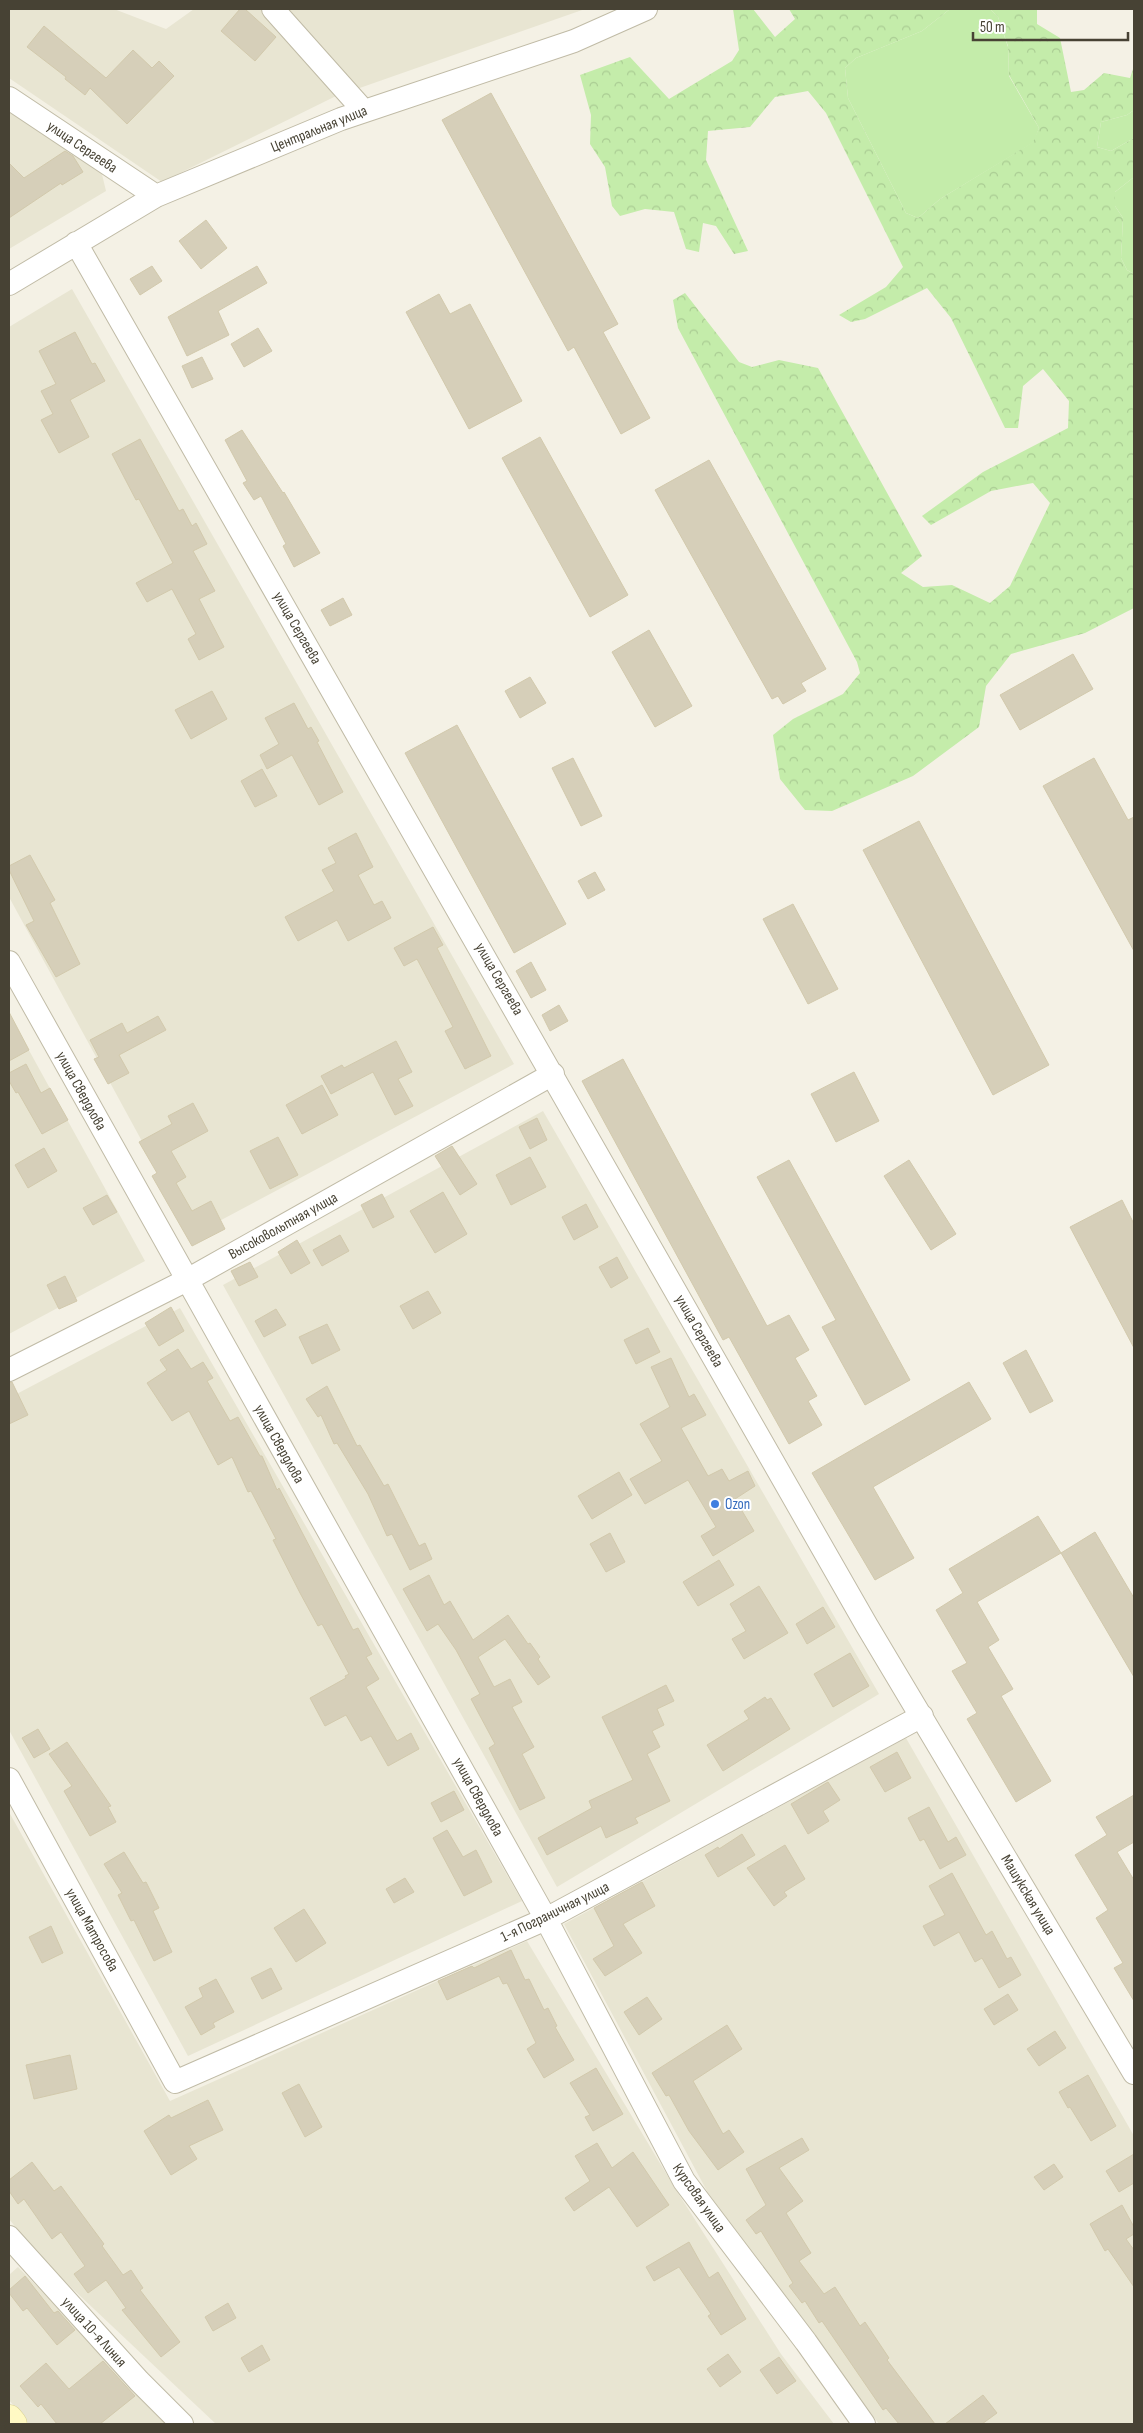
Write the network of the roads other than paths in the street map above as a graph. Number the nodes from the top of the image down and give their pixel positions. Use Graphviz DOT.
graph roads {
  1 [pos="273,9"];
  2 [pos="646,9"];
  3 [pos="9,98"];
  4 [pos="364,111"];
  5 [pos="156,196"];
  6 [pos="76,243"];
  7 [pos="9,284"];
  8 [pos="9,962"];
  9 [pos="553,1074"];
  10 [pos="187,1280"];
  11 [pos="9,1370"];
  12 [pos="922,1716"];
  13 [pos="9,1779"];
  14 [pos="548,1923"];
  15 [pos="1134,2074"];
  16 [pos="175,2082"];
  17 [pos="10,2244"];
  18 [pos="9,2418"];
  19 [pos="14,2424"];
  20 [pos="182,2424"];
  21 [pos="864,2424"];
  1 -- 4 [label="street"];
  2 -- 4 [label="street, Центральная улица"];
  3 -- 5 [label="street, улица Сергеева"];
  4 -- 5 [label="street, Центральная улица"];
  5 -- 6 [label="street, Центральная улица"];
  6 -- 7 [label="street, Центральная улица"];
  6 -- 9 [label="street, улица Сергеева"];
  8 -- 10 [label="street, улица Свердлова"];
  9 -- 10 [label="street, Высоковольтная улица"];
  9 -- 12 [label="street, улица Сергеева"];
  10 -- 11 [label="street, Высоковольтная улица"];
  10 -- 14 [label="street, улица Свердлова"];
  12 -- 14 [label="street, 1-я Пограничная улица"];
  12 -- 15 [label="street, Машукская улица"];
  13 -- 16 [label="street, улица Матросова"];
  14 -- 16 [label="street, 1-я Пограничная улица"];
  14 -- 21 [label="street, Курсовая улица"];
  17 -- 20 [label="street, улица 10-я Линия"];
  18 -- 19 [label="main road"];
}
